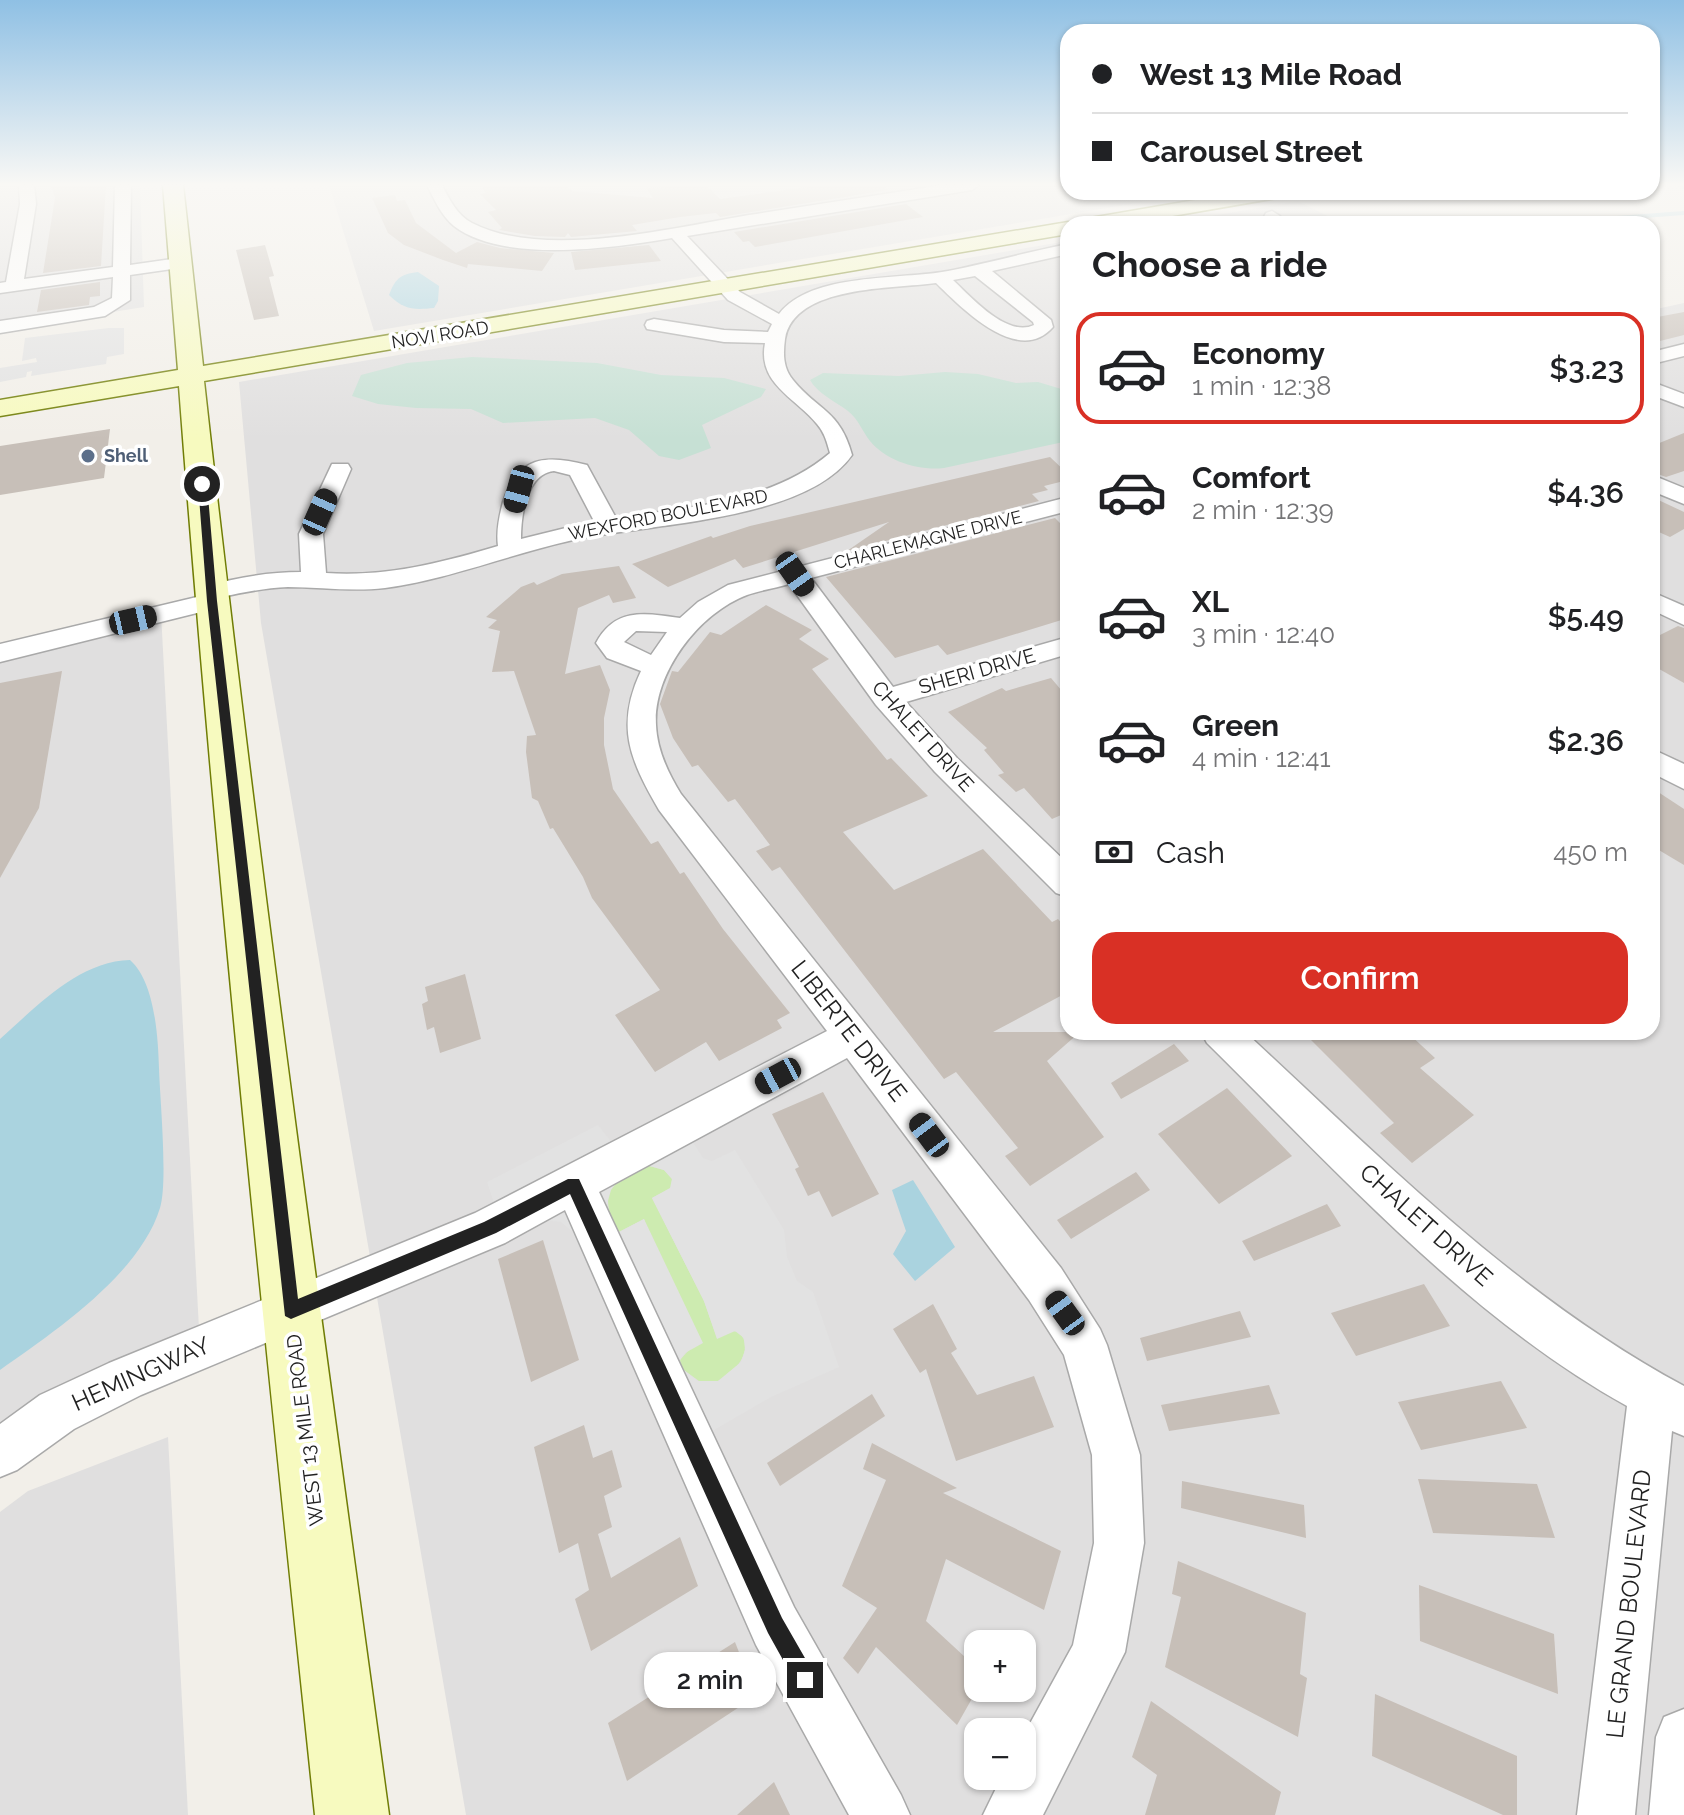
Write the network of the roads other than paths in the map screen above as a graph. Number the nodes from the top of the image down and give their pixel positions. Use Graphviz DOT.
graph roads {
  1 [pos="132,270"];
  2 [pos="180,270"];
  3 [pos="708,270"];
  4 [pos="738,270"];
  5 [pos="828,270"];
  6 [pos="980,270"];
  7 [pos="123,271"];
  8 [pos="940,278"];
  9 [pos="751,283"];
  10 [pos="7,287"];
  11 [pos="723,287"];
  12 [pos="784,323"];
  13 [pos="654,325"];
  14 [pos="0,327"];
  15 [pos="1684,350"];
  16 [pos="1660,356"];
  17 [pos="190,377"];
  18 [pos="1660,391"];
  19 [pos="1684,401"];
  20 [pos="0,408"];
  21 [pos="340,469"];
  22 [pos="1660,486"];
  23 [pos="1684,497"];
  24 [pos="1060,506"];
  25 [pos="609,526"];
  26 [pos="511,549"];
  27 [pos="795,574"];
  28 [pos="314,582"];
  29 [pos="212,602"];
  30 [pos="1660,604"];
  31 [pos="1684,617"];
  32 [pos="1060,647"];
  33 [pos="670,648"];
  34 [pos="0,653"];
  35 [pos="886,698"];
  36 [pos="1660,764"];
  37 [pos="1684,778"];
  38 [pos="1060,876"];
  39 [pos="853,1036"];
  40 [pos="1228,1040"];
  41 [pos="574,1184"];
  42 [pos="291,1310"];
  43 [pos="1668,1403"];
  44 [pos="0,1453"];
  45 [pos="1684,1737"];
  46 [pos="352,1815"];
  47 [pos="881,1815"];
  48 [pos="1012,1815"];
  49 [pos="1606,1815"];
  50 [pos="1678,1815"];
  1 -- 7 [label="street"];
  2 -- 17 [label="street, WEST 13 MILE ROAD"];
  3 -- 11 [label="street"];
  4 -- 9 [label="street"];
  5 -- 9 [label="street, NOVI ROAD"];
  6 -- 8 [label="street"];
  6 -- 8 [label="street"];
  7 -- 10 [label="street"];
  7 -- 14 [label="street"];
  8 -- 12 [label="street"];
  9 -- 11 [label="street, NOVI ROAD"];
  9 -- 12 [label="street"];
  11 -- 12 [label="street"];
  11 -- 17 [label="street, NOVI ROAD"];
  12 -- 13 [label="street"];
  12 -- 25 [label="street, WEXFORD BOULEVARD"];
  15 -- 16 [label="street"];
  17 -- 20 [label="street, NOVI ROAD"];
  17 -- 29 [label="street, WEST 13 MILE ROAD"];
  18 -- 19 [label="street"];
  21 -- 28 [label="street"];
  22 -- 23 [label="street"];
  24 -- 27 [label="street, CHARLEMAGNE DRIVE"];
  25 -- 26 [label="street, WEXFORD BOULEVARD"];
  25 -- 26 [label="street"];
  26 -- 28 [label="street, WEXFORD BOULEVARD"];
  27 -- 33 [label="street, CHARLEMAGNE DRIVE"];
  27 -- 35 [label="street, CHALET DRIVE"];
  28 -- 29 [label="street, WEXFORD BOULEVARD"];
  29 -- 34 [label="street, WEXFORD BOULEVARD"];
  29 -- 42 [label="street, WEST 13 MILE ROAD"];
  30 -- 31 [label="street"];
  32 -- 35 [label="street, SHERI DRIVE"];
  33 -- 39 [label="street, LIBERTE DRIVE"];
  35 -- 38 [label="street, CHALET DRIVE"];
  36 -- 37 [label="street"];
  39 -- 41 [label="street, HEMINGWAY"];
  39 -- 48 [label="street, LIBERTE DRIVE"];
  40 -- 43 [label="street, CHALET DRIVE"];
  41 -- 42 [label="street, HEMINGWAY"];
  41 -- 47 [label="street"];
  42 -- 44 [label="street, HEMINGWAY"];
  42 -- 46 [label="street, WEST 13 MILE ROAD"];
  43 -- 49 [label="street, LE GRAND BOULEVARD"];
  45 -- 50 [label="street"];
}
